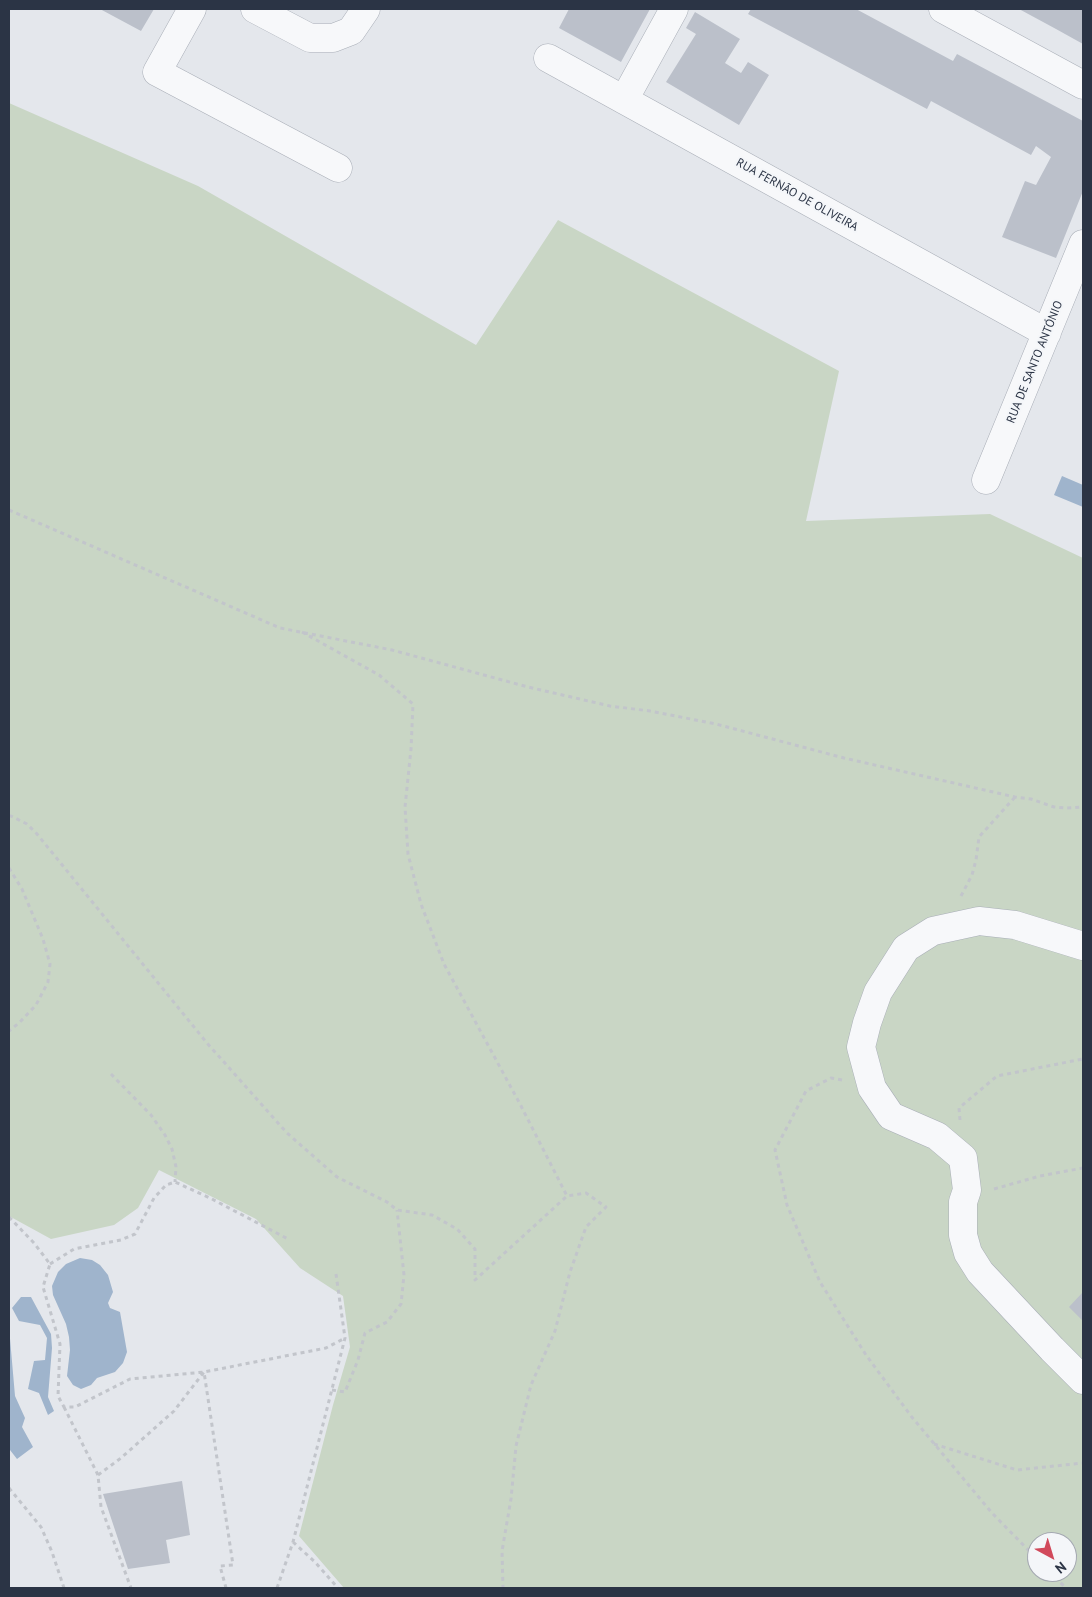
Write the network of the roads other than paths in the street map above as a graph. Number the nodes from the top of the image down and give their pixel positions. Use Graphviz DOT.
graph roads {
  1 [pos="192,9"];
  2 [pos="255,9"];
  3 [pos="366,9"];
  4 [pos="674,9"];
  5 [pos="943,9"];
  6 [pos="548,58"];
  7 [pos="1083,85"];
  8 [pos="624,100"];
  9 [pos="338,168"];
  10 [pos="1083,244"];
  11 [pos="1047,333"];
  12 [pos="986,480"];
  13 [pos="1083,946"];
  14 [pos="1083,1380"];
  1 -- 9 [label="street"];
  2 -- 3 [label="street"];
  4 -- 8 [label="street"];
  5 -- 7 [label="street"];
  6 -- 8 [label="street, RUA FERNÃO DE OLIVEIRA"];
  8 -- 11 [label="street, RUA FERNÃO DE OLIVEIRA"];
  10 -- 11 [label="street, RUA DE SANTO ANTÓNIO"];
  11 -- 12 [label="street, RUA DE SANTO ANTÓNIO"];
  13 -- 14 [label="street"];
}
